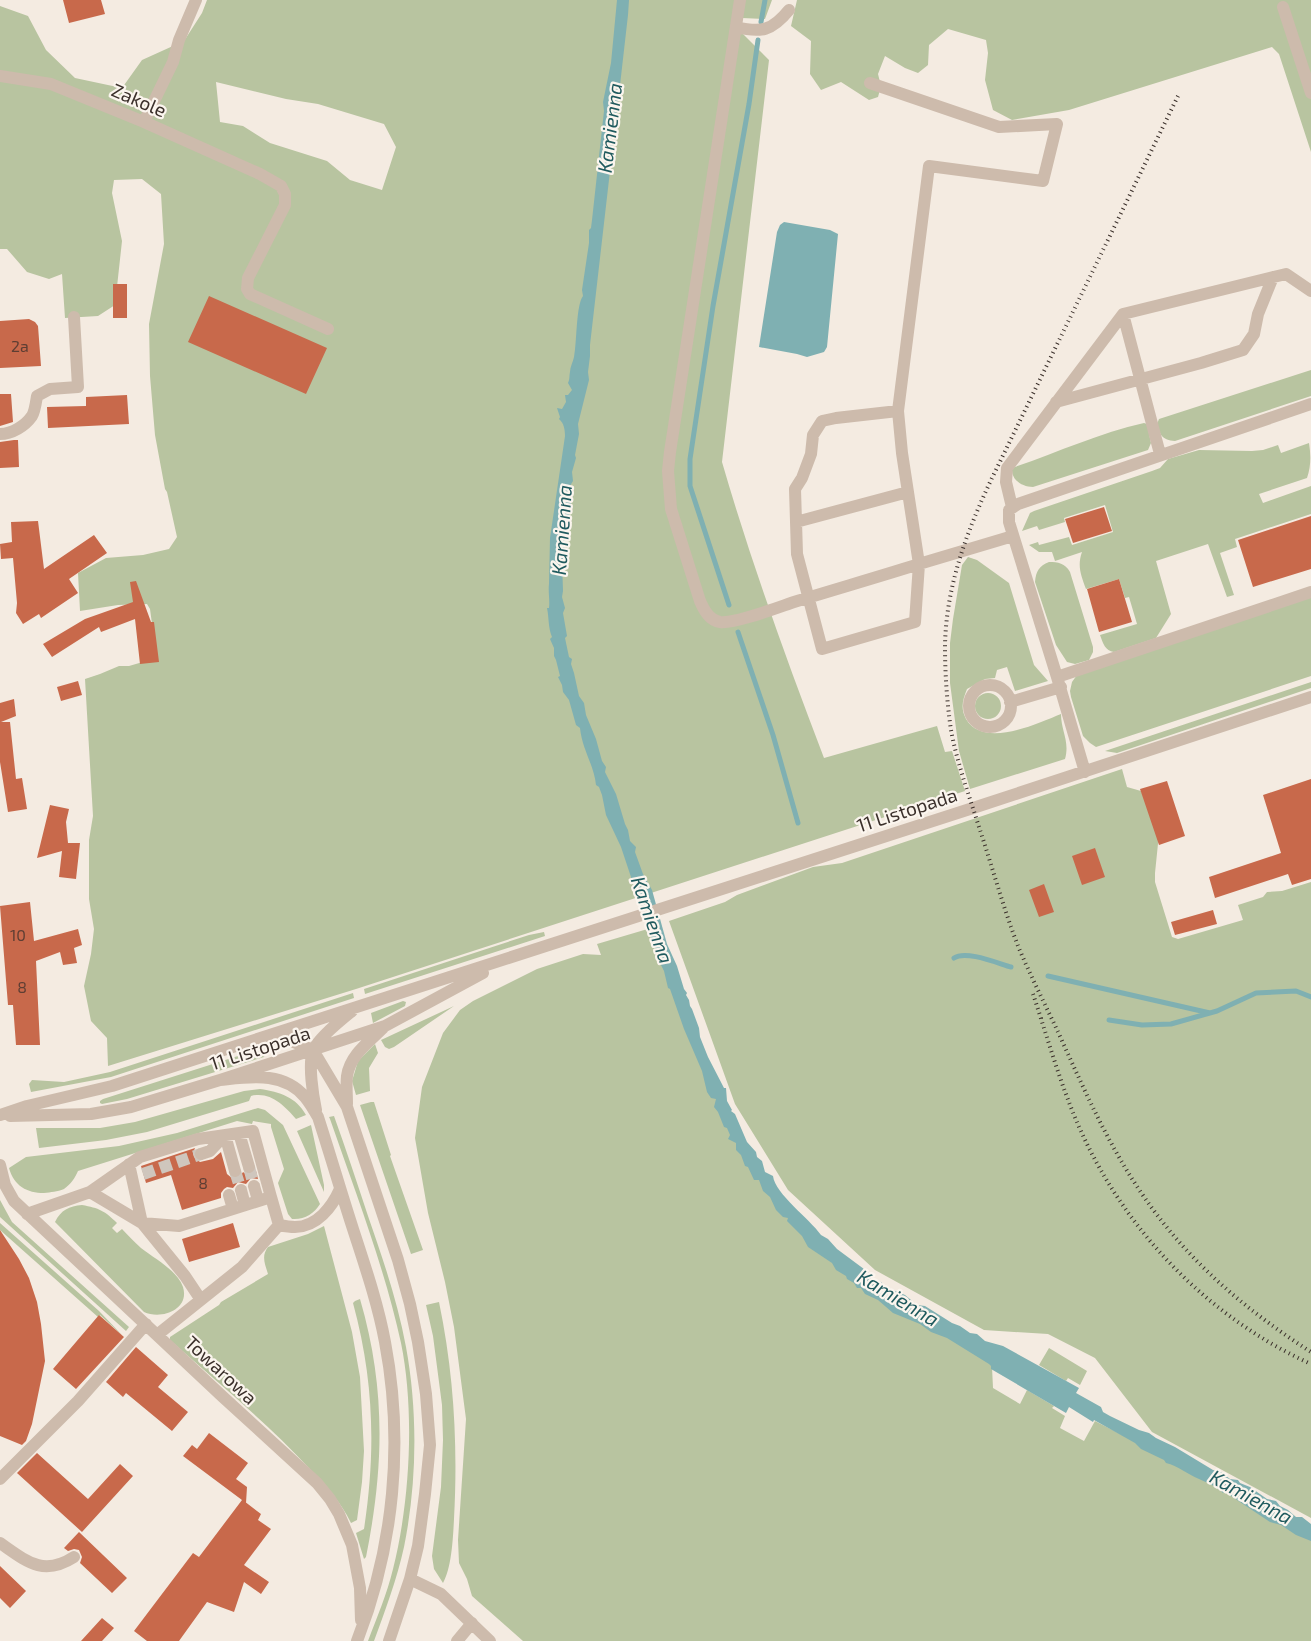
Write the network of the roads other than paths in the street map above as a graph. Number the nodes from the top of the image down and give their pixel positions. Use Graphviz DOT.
graph roads {
  1 [pos="196,0"];
  2 [pos="740,0"];
  3 [pos="1283,7"];
  4 [pos="789,10"];
  5 [pos="736,28"];
  6 [pos="0,76"];
  7 [pos="870,83"];
  8 [pos="1311,94"];
  9 [pos="144,122"];
  10 [pos="1273,277"];
  11 [pos="1311,291"];
  12 [pos="1123,314"];
  13 [pos="74,317"];
  14 [pos="328,329"];
  15 [pos="1140,380"];
  16 [pos="1056,402"];
  17 [pos="1311,404"];
  18 [pos="898,411"];
  19 [pos="0,434"];
  20 [pos="1160,454"];
  21 [pos="908,492"];
  22 [pos="1012,507"];
  23 [pos="796,522"];
  24 [pos="1013,536"];
  25 [pos="919,564"];
  26 [pos="1311,592"];
  27 [pos="808,598"];
  28 [pos="1059,682"];
  29 [pos="1311,697"];
  30 [pos="1010,702"];
  31 [pos="1084,772"];
  32 [pos="514,957"];
  33 [pos="355,1008"];
  34 [pos="385,1026"];
  35 [pos="262,1038"];
  36 [pos="313,1050"];
  37 [pos="220,1080"];
  38 [pos="347,1107"];
  39 [pos="0,1115"];
  40 [pos="318,1117"];
  41 [pos="239,1133"];
  42 [pos="225,1135"];
  43 [pos="201,1154"];
  44 [pos="129,1164"];
  45 [pos="0,1165"];
  46 [pos="249,1166"];
  47 [pos="235,1170"];
  48 [pos="254,1186"];
  49 [pos="340,1189"];
  50 [pos="241,1190"];
  51 [pos="90,1192"];
  52 [pos="229,1195"];
  53 [pos="265,1198"];
  54 [pos="239,1207"];
  55 [pos="27,1214"];
  56 [pos="142,1222"];
  57 [pos="279,1225"];
  58 [pos="201,1300"];
  59 [pos="146,1324"];
  60 [pos="157,1335"];
  61 [pos="0,1478"];
  62 [pos="0,1543"];
  63 [pos="74,1557"];
  64 [pos="410,1578"];
  65 [pos="472,1624"];
  66 [pos="359,1636"];
  67 [pos="389,1641"];
  68 [pos="457,1641"];
  69 [pos="490,1641"];
  1 -- 9 [label="street"];
  2 -- 5 [label="street"];
  3 -- 8 [label="street"];
  4 -- 5 [label="street"];
  5 -- 27 [label="street"];
  6 -- 9 [label="street, Zakole"];
  7 -- 18 [label="street"];
  9 -- 14 [label="street, Zakole"];
  10 -- 11 [label="street"];
  10 -- 12 [label="street"];
  10 -- 15 [label="street"];
  12 -- 15 [label="street"];
  12 -- 16 [label="street"];
  13 -- 19 [label="street"];
  15 -- 16 [label="street"];
  15 -- 20 [label="street"];
  16 -- 22 [label="street"];
  17 -- 20 [label="street"];
  18 -- 21 [label="street"];
  18 -- 23 [label="street"];
  20 -- 22 [label="street"];
  21 -- 23 [label="street"];
  21 -- 25 [label="street"];
  22 -- 24 [label="street"];
  23 -- 27 [label="street"];
  24 -- 25 [label="street"];
  24 -- 28 [label="street"];
  25 -- 27 [label="street"];
  25 -- 27 [label="street"];
  26 -- 28 [label="street"];
  28 -- 30 [label="street"];
  28 -- 31 [label="street"];
  29 -- 31 [label="street, 11 Listopada"];
  31 -- 32 [label="street, 11 Listopada"];
  32 -- 33 [label="street, 11 Listopada"];
  32 -- 34 [label="street, 11 Listopada"];
  33 -- 35 [label="street, 11 Listopada"];
  33 -- 36 [label="street"];
  34 -- 36 [label="street, 11 Listopada"];
  34 -- 38 [label="street"];
  35 -- 36 [label="street"];
  35 -- 39 [label="street, 11 Listopada"];
  36 -- 37 [label="street, 11 Listopada"];
  36 -- 38 [label="street"];
  36 -- 40 [label="street"];
  37 -- 39 [label="street, 11 Listopada"];
  37 -- 40 [label="street"];
  38 -- 64 [label="street"];
  40 -- 49 [label="street"];
  41 -- 42 [label="street"];
  41 -- 46 [label="street"];
  41 -- 53 [label="street"];
  42 -- 43 [label="street"];
  42 -- 44 [label="street"];
  42 -- 47 [label="street"];
  44 -- 51 [label="street"];
  44 -- 56 [label="street"];
  45 -- 55 [label="street, Towarowa"];
  48 -- 53 [label="street"];
  49 -- 57 [label="street"];
  49 -- 66 [label="street"];
  50 -- 54 [label="street"];
  51 -- 55 [label="street"];
  51 -- 56 [label="street"];
  52 -- 54 [label="street"];
  53 -- 54 [label="street"];
  53 -- 57 [label="street"];
  54 -- 56 [label="street"];
  55 -- 59 [label="street, Towarowa"];
  56 -- 58 [label="street"];
  57 -- 58 [label="street"];
  58 -- 60 [label="street"];
  59 -- 60 [label="street, Towarowa"];
  59 -- 61 [label="street"];
  60 -- 66 [label="street, Towarowa"];
  62 -- 63 [label="street"];
  64 -- 65 [label="street"];
  64 -- 67 [label="street"];
  65 -- 68 [label="street"];
  65 -- 69 [label="street"];
}
